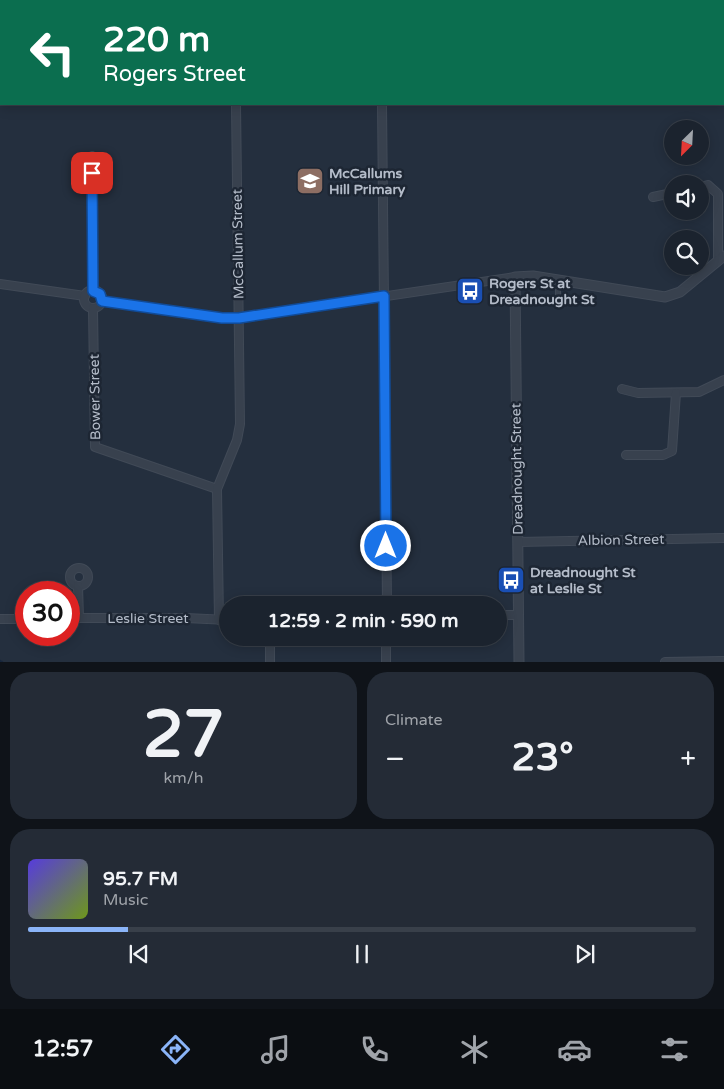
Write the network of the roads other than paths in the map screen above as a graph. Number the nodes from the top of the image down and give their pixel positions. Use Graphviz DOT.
graph roads {
  1 [pos="236,105"];
  2 [pos="382,105"];
  3 [pos="92,156"];
  4 [pos="709,186"];
  5 [pos="664,194"];
  6 [pos="653,197"];
  7 [pos="721,259"];
  8 [pos="515,277"];
  9 [pos="558,280"];
  10 [pos="0,284"];
  11 [pos="93,291"];
  12 [pos="85,296"];
  13 [pos="384,296"];
  14 [pos="102,301"];
  15 [pos="558,306"];
  16 [pos="93,308"];
  17 [pos="239,318"];
  18 [pos="724,380"];
  19 [pos="622,389"];
  20 [pos="676,392"];
  21 [pos="626,455"];
  22 [pos="217,489"];
  23 [pos="724,538"];
  24 [pos="518,542"];
  25 [pos="387,596"];
  26 [pos="507,615"];
  27 [pos="519,615"];
  28 [pos="80,618"];
  29 [pos="0,619"];
  30 [pos="15,619"];
  31 [pos="219,620"];
  32 [pos="270,646"];
  33 [pos="386,646"];
  34 [pos="724,661"];
  35 [pos="270,662"];
  36 [pos="386,662"];
  37 [pos="520,662"];
  38 [pos="665,662"];
  1 -- 17 [label="street, McCallum Street"];
  2 -- 13 [label="street"];
  3 -- 11 [label="street"];
  4 -- 7 [label="street"];
  5 -- 6 [label="street"];
  7 -- 9 [label="street"];
  8 -- 9 [label="street"];
  8 -- 13 [label="street"];
  8 -- 24 [label="street, Dreadnought Street"];
  9 -- 15 [label="lane"];
  10 -- 12 [label="street"];
  11 -- 12 [label="street"];
  11 -- 14 [label="street"];
  12 -- 16 [label="street"];
  13 -- 17 [label="street"];
  13 -- 25 [label="street"];
  14 -- 16 [label="street"];
  14 -- 17 [label="street"];
  16 -- 22 [label="street, Bower Street"];
  17 -- 22 [label="street, McCallum Street"];
  18 -- 20 [label="street"];
  19 -- 20 [label="street"];
  20 -- 21 [label="street"];
  22 -- 31 [label="street, McCallum Street"];
  23 -- 24 [label="street, Albion Street"];
  24 -- 27 [label="street, Dreadnought Street"];
  26 -- 27 [label="street"];
  27 -- 37 [label="street, Dreadnought Street"];
  28 -- 31 [label="street, Leslie Street"];
  29 -- 30 [label="street"];
  32 -- 35 [label="street"];
  33 -- 36 [label="street"];
  34 -- 38 [label="street"];
}
